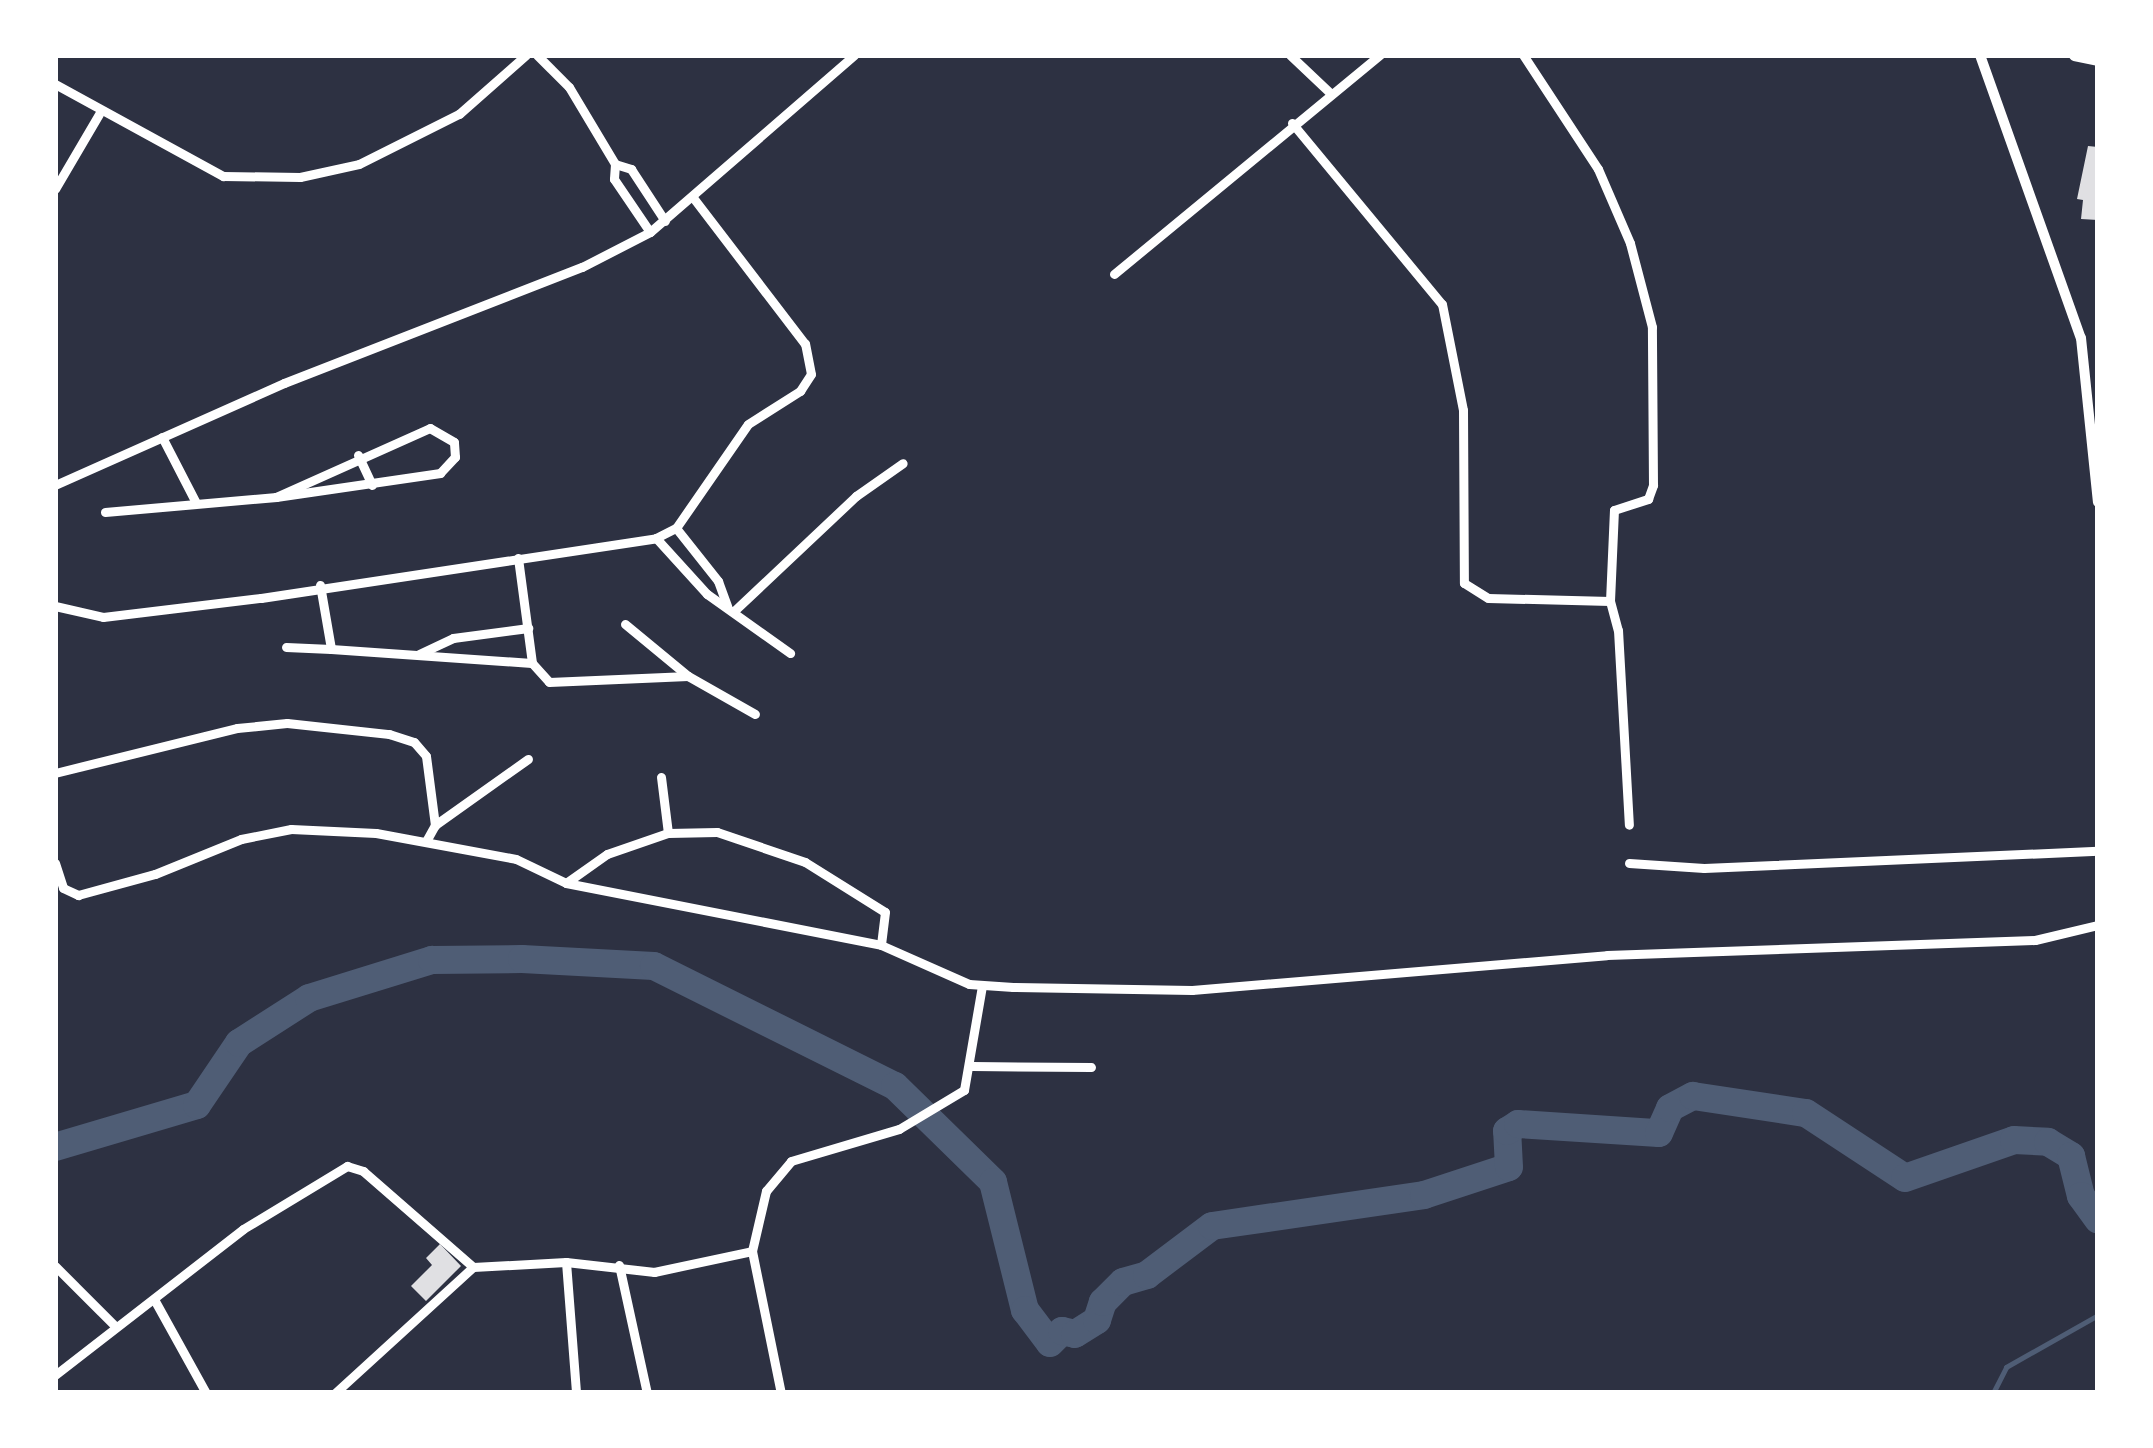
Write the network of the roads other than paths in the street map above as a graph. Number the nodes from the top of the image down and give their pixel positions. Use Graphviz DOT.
graph roads {
  1 [pos="526,55"];
  2 [pos="537,55"];
  3 [pos="854,55"];
  4 [pos="1290,55"];
  5 [pos="1380,55"];
  6 [pos="1523,55"];
  7 [pos="1980,55"];
  8 [pos="2074,55"];
  9 [pos="2098,60"];
  10 [pos="55,84"];
  11 [pos="1330,92"];
  12 [pos="99,114"];
  13 [pos="1292,123"];
  14 [pos="616,164"];
  15 [pos="55,188"];
  16 [pos="694,199"];
  17 [pos="665,221"];
  18 [pos="650,232"];
  19 [pos="1114,274"];
  20 [pos="162,437"];
  21 [pos="358,455"];
  22 [pos="903,463"];
  23 [pos="55,484"];
  24 [pos="372,485"];
  25 [pos="276,497"];
  26 [pos="2098,502"];
  27 [pos="196,503"];
  28 [pos="105,512"];
  29 [pos="676,528"];
  30 [pos="656,538"];
  31 [pos="518,558"];
  32 [pos="320,585"];
  33 [pos="1610,601"];
  34 [pos="55,606"];
  35 [pos="730,608"];
  36 [pos="624,624"];
  37 [pos="528,628"];
  38 [pos="286,647"];
  39 [pos="331,649"];
  40 [pos="790,653"];
  41 [pos="416,655"];
  42 [pos="532,663"];
  43 [pos="688,676"];
  44 [pos="754,714"];
  45 [pos="528,758"];
  46 [pos="55,773"];
  47 [pos="661,777"];
  48 [pos="1629,825"];
  49 [pos="436,826"];
  50 [pos="668,833"];
  51 [pos="426,840"];
  52 [pos="2098,850"];
  53 [pos="55,863"];
  54 [pos="1629,863"];
  55 [pos="566,882"];
  56 [pos="2098,925"];
  57 [pos="881,945"];
  58 [pos="982,986"];
  59 [pos="972,1066"];
  60 [pos="1091,1067"];
  61 [pos="752,1251"];
  62 [pos="566,1262"];
  63 [pos="619,1265"];
  64 [pos="55,1266"];
  65 [pos="472,1267"];
  66 [pos="155,1301"];
  67 [pos="116,1326"];
  68 [pos="55,1375"];
  69 [pos="337,1392"];
  70 [pos="206,1393"];
  71 [pos="576,1393"];
  72 [pos="648,1393"];
  73 [pos="781,1393"];
  1 -- 12 [label="street"];
  2 -- 14 [label="street"];
  3 -- 16 [label="street"];
  4 -- 11 [label="street"];
  5 -- 11 [label="street"];
  6 -- 33 [label="street"];
  7 -- 26 [label="street"];
  8 -- 9 [label="main road"];
  10 -- 12 [label="street"];
  11 -- 13 [label="street"];
  12 -- 15 [label="street"];
  13 -- 19 [label="street"];
  13 -- 33 [label="street"];
  14 -- 17 [label="street"];
  14 -- 18 [label="street"];
  16 -- 17 [label="street"];
  16 -- 29 [label="street"];
  17 -- 18 [label="street"];
  18 -- 20 [label="street"];
  20 -- 23 [label="street"];
  20 -- 27 [label="street"];
  21 -- 24 [label="street"];
  21 -- 24 [label="street"];
  21 -- 25 [label="street"];
  22 -- 35 [label="street"];
  24 -- 25 [label="street"];
  25 -- 27 [label="street"];
  27 -- 28 [label="street"];
  29 -- 30 [label="street"];
  29 -- 35 [label="street"];
  30 -- 31 [label="street"];
  30 -- 35 [label="street"];
  31 -- 32 [label="street"];
  31 -- 37 [label="street"];
  32 -- 34 [label="street"];
  32 -- 39 [label="street"];
  33 -- 48 [label="street"];
  35 -- 40 [label="street"];
  36 -- 43 [label="street"];
  37 -- 41 [label="street"];
  37 -- 42 [label="street"];
  38 -- 39 [label="street"];
  39 -- 41 [label="street"];
  41 -- 42 [label="street"];
  42 -- 43 [label="street"];
  43 -- 44 [label="street"];
  45 -- 49 [label="street"];
  46 -- 49 [label="street"];
  47 -- 50 [label="street"];
  49 -- 51 [label="street"];
  50 -- 55 [label="street"];
  50 -- 57 [label="street"];
  51 -- 53 [label="street"];
  51 -- 55 [label="street"];
  52 -- 54 [label="street"];
  55 -- 57 [label="street"];
  56 -- 58 [label="street"];
  57 -- 58 [label="street"];
  58 -- 59 [label="street"];
  59 -- 60 [label="street"];
  59 -- 61 [label="street"];
  61 -- 63 [label="street"];
  61 -- 73 [label="street"];
  62 -- 63 [label="street"];
  62 -- 65 [label="street"];
  62 -- 71 [label="street"];
  63 -- 72 [label="street"];
  64 -- 67 [label="street"];
  65 -- 66 [label="street"];
  65 -- 69 [label="street"];
  66 -- 67 [label="street"];
  66 -- 70 [label="street"];
  67 -- 68 [label="street"];
}
